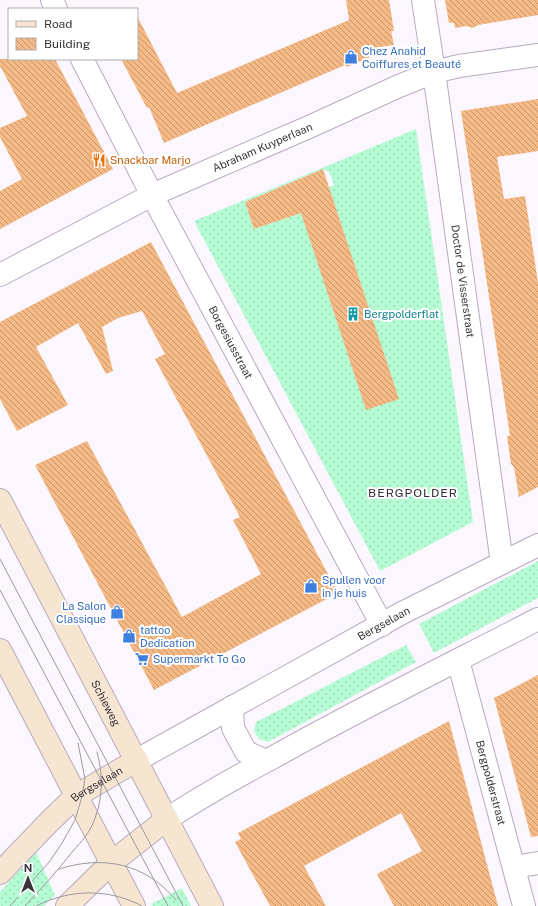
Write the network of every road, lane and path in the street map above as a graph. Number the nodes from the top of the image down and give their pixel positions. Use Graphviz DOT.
graph roads {
  1 [pos="423,0"];
  2 [pos="538,55"];
  3 [pos="83,60"];
  4 [pos="434,72"];
  5 [pos="152,195"];
  6 [pos="0,275"];
  7 [pos="0,500"];
  8 [pos="538,545"];
  9 [pos="502,563"];
  10 [pos="538,618"];
  11 [pos="382,625"];
  12 [pos="0,650"];
  13 [pos="458,660"];
  14 [pos="232,707"];
  15 [pos="137,760"];
  16 [pos="266,761"];
  17 [pos="76,796"];
  18 [pos="167,819"];
  19 [pos="111,863"];
  20 [pos="538,863"];
  21 [pos="514,867"];
  22 [pos="0,873"];
  23 [pos="67,906"];
  24 [pos="134,906"];
  25 [pos="212,906"];
  26 [pos="524,906"];
  1 -- 4 [label="street, Doctor de Visserstraat"];
  2 -- 4 [label="street, Abraham Kuyperlaan"];
  3 -- 5 [label="street, Borgesiusstraat"];
  4 -- 5 [label="street, Abraham Kuyperlaan"];
  4 -- 9 [label="street, Doctor de Visserstraat"];
  5 -- 6 [label="street, Abraham Kuyperlaan"];
  5 -- 11 [label="street, Borgesiusstraat"];
  7 -- 15 [label="main road, Schieweg"];
  8 -- 9 [label="street, Bergselaan"];
  9 -- 11 [label="street, Bergselaan"];
  10 -- 13 [label="street"];
  11 -- 14 [label="street, Bergselaan"];
  12 -- 17 [label="main road"];
  13 -- 16 [label="street"];
  13 -- 21 [label="street, Bergpolderstraat"];
  14 -- 15 [label="street, Bergselaan"];
  14 -- 16 [label="street"];
  15 -- 17 [label="main road, Bergselaan"];
  15 -- 18 [label="main road, Schieweg"];
  16 -- 18 [label="street"];
  17 -- 19 [label="main road"];
  17 -- 22 [label="main road, Bergselaan"];
  18 -- 19 [label="main road"];
  18 -- 25 [label="main road, Schieweg"];
  19 -- 23 [label="main road"];
  19 -- 24 [label="main road"];
  20 -- 21 [label="street"];
  21 -- 26 [label="street, Bergpolderstraat"];
}
